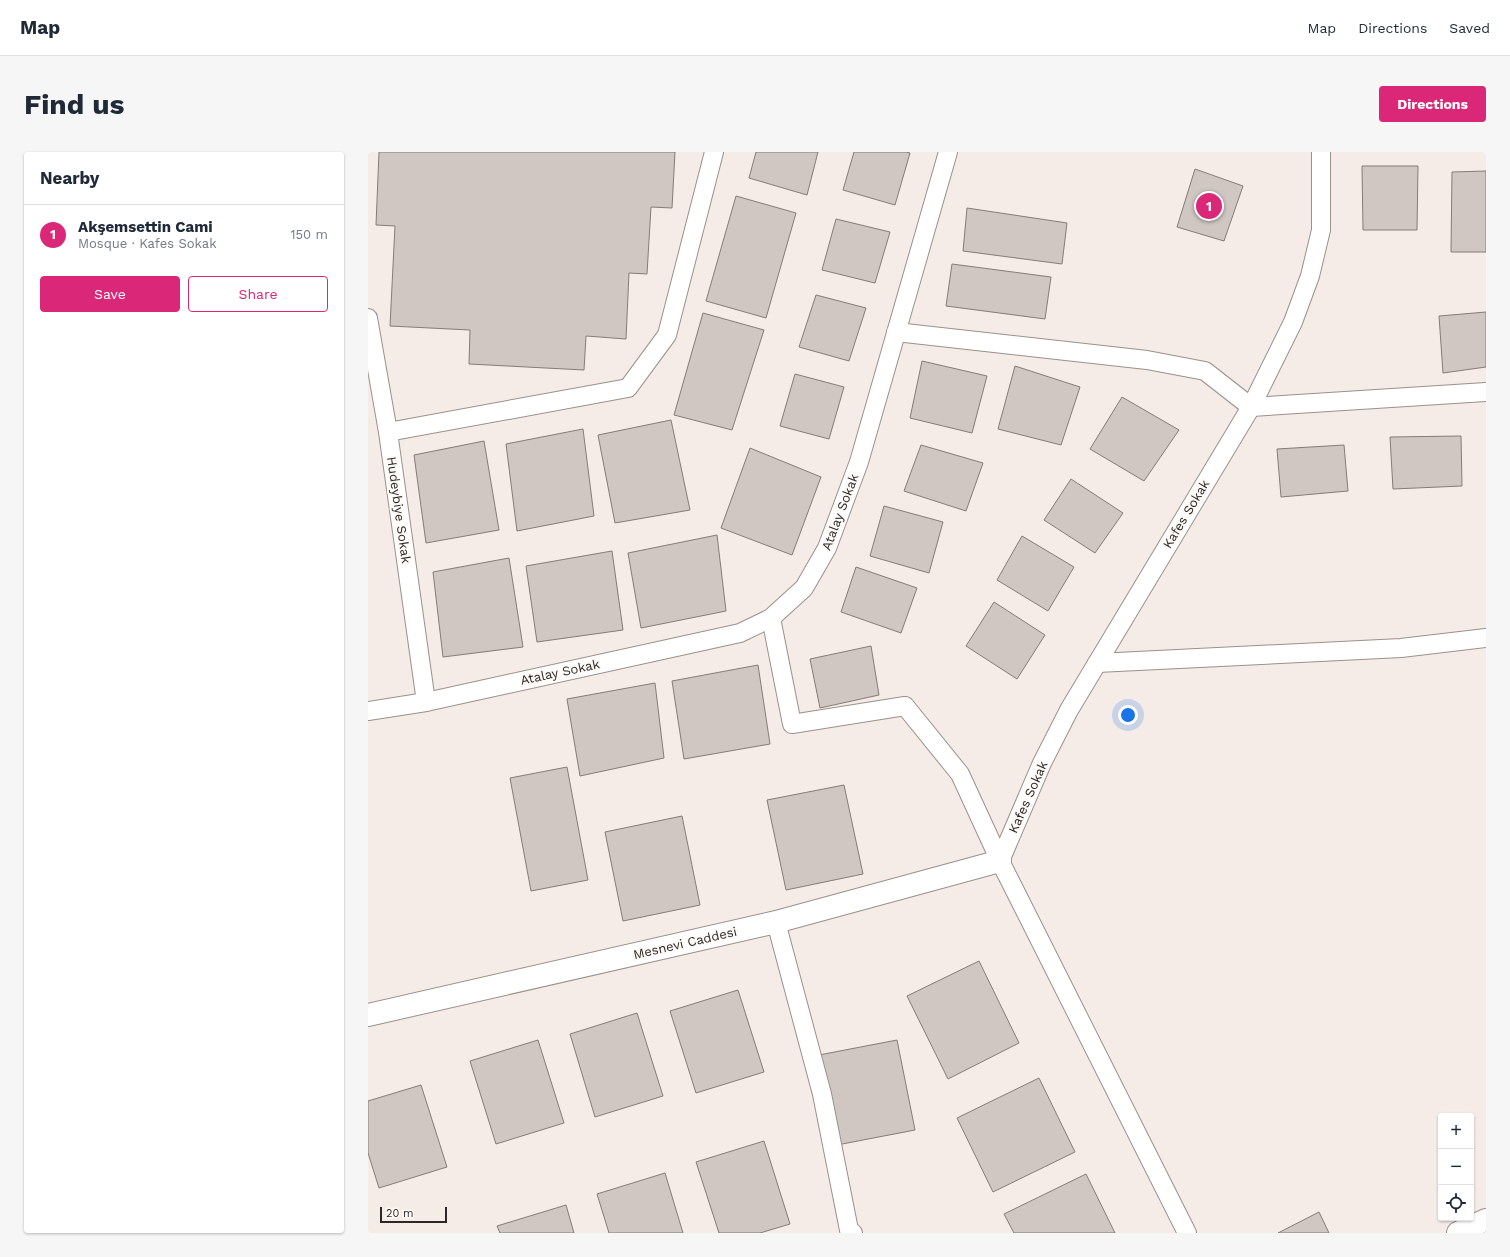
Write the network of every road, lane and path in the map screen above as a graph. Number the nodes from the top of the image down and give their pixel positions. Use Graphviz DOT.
graph roads {
  1 [pos="714,152"];
  2 [pos="948,152"];
  3 [pos="1321,152"];
  4 [pos="368,318"];
  5 [pos="896,332"];
  6 [pos="1486,392"];
  7 [pos="1251,407"];
  8 [pos="388,432"];
  9 [pos="771,618"];
  10 [pos="1486,638"];
  11 [pos="1097,663"];
  12 [pos="426,702"];
  13 [pos="368,710"];
  14 [pos="1000,861"];
  15 [pos="776,922"];
  16 [pos="368,1015"];
  17 [pos="1486,1220"];
  18 [pos="849,1232"];
  19 [pos="1186,1233"];
  20 [pos="1458,1233"];
  1 -- 8 [label="street"];
  2 -- 5 [label="street, Atalay Sokak"];
  3 -- 7 [label="street, Kafes Sokak"];
  4 -- 8 [label="street, Hudeybiye Sokak"];
  5 -- 7 [label="street"];
  5 -- 9 [label="street, Atalay Sokak"];
  6 -- 7 [label="street"];
  7 -- 11 [label="street, Kafes Sokak"];
  8 -- 12 [label="street, Hudeybiye Sokak"];
  9 -- 12 [label="street, Atalay Sokak"];
  9 -- 14 [label="street"];
  10 -- 11 [label="street"];
  11 -- 14 [label="street, Kafes Sokak"];
  12 -- 13 [label="street, Atalay Sokak"];
  14 -- 15 [label="street, Mesnevi Caddesi"];
  14 -- 19 [label="street"];
  15 -- 16 [label="street, Mesnevi Caddesi"];
  15 -- 18 [label="street"];
  17 -- 20 [label="street"];
}
